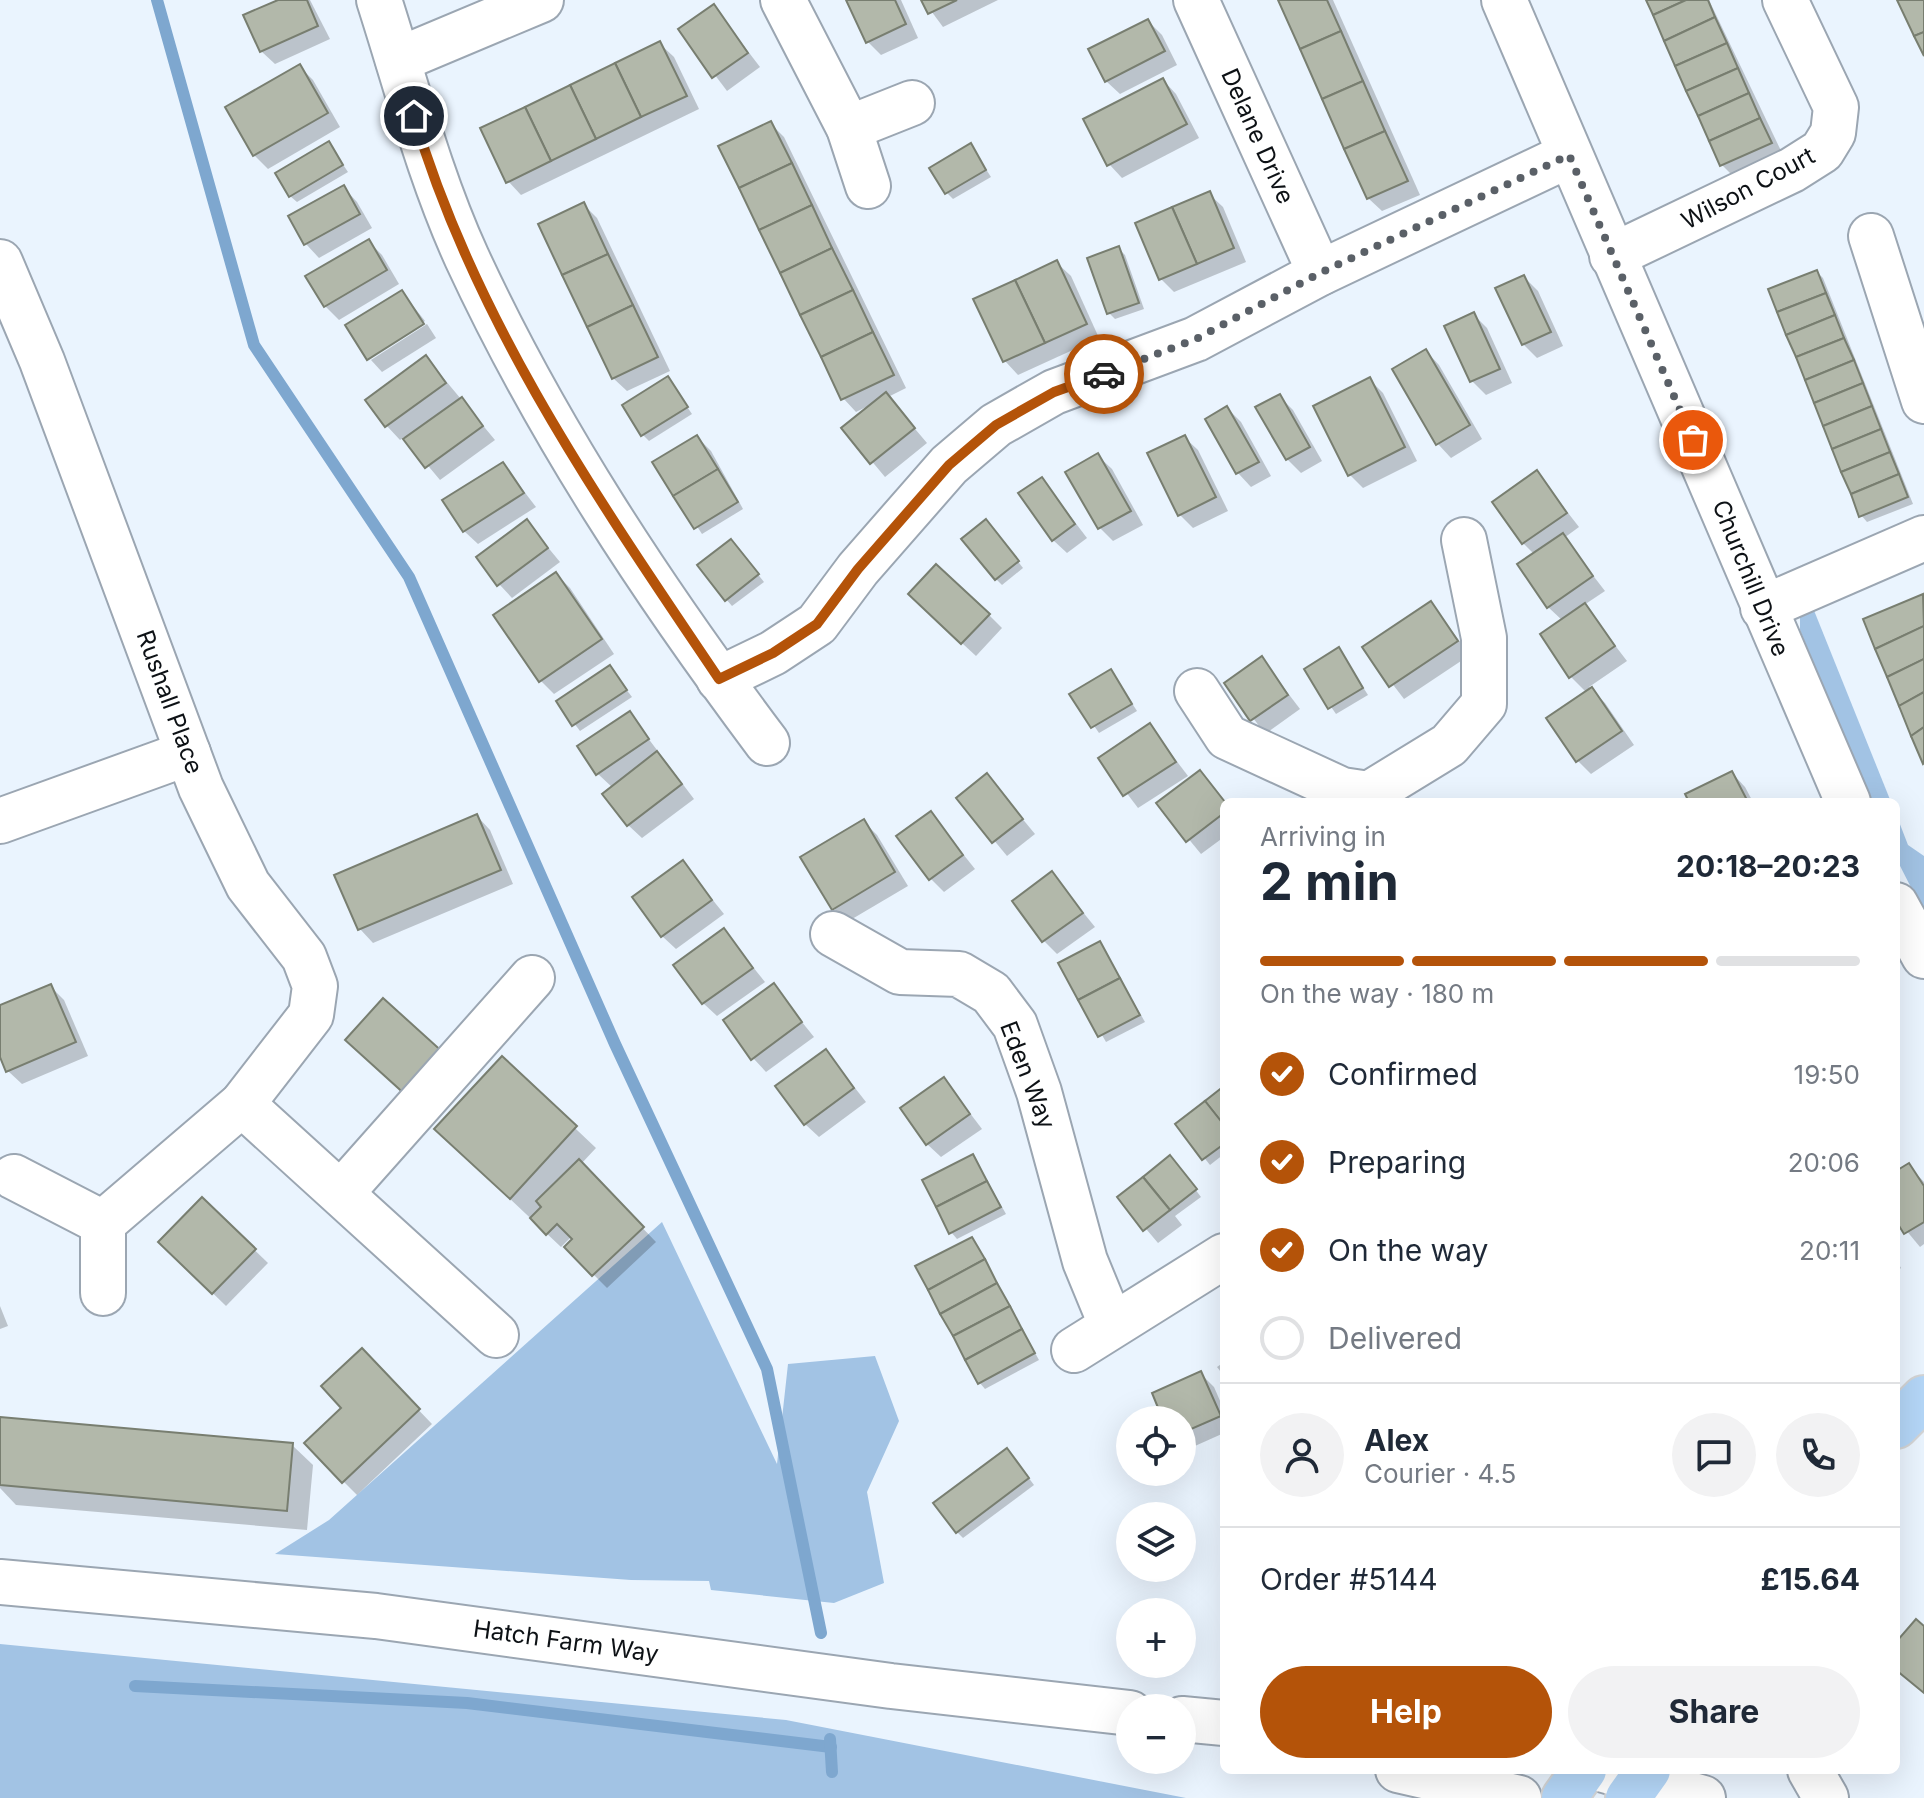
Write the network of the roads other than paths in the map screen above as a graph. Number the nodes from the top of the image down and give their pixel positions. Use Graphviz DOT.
graph roads {
  1 [pos="379,0"];
  2 [pos="541,0"];
  3 [pos="783,0"];
  4 [pos="1196,0"];
  5 [pos="1504,0"];
  6 [pos="1785,0"];
  7 [pos="398,60"];
  8 [pos="912,103"];
  9 [pos="849,128"];
  10 [pos="1569,155"];
  11 [pos="868,186"];
  12 [pos="1871,236"];
  13 [pos="1612,256"];
  14 [pos="1,268"];
  15 [pos="1320,273"];
  16 [pos="1924,401"];
  17 [pos="1924,538"];
  18 [pos="1464,540"];
  19 [pos="1763,608"];
  20 [pos="719,679"];
  21 [pos="1197,691"];
  22 [pos="767,743"];
  23 [pos="188,753"];
  24 [pos="1361,795"];
  25 [pos="1846,798"];
  26 [pos="0,821"];
  27 [pos="1900,912"];
  28 [pos="833,934"];
  29 [pos="1924,956"];
  30 [pos="532,978"];
  31 [pos="242,1104"];
  32 [pos="14,1177"];
  33 [pos="341,1193"];
  34 [pos="103,1223"];
  35 [pos="1220,1258"];
  36 [pos="103,1293"];
  37 [pos="1111,1324"];
  38 [pos="496,1335"];
  39 [pos="1074,1350"];
  40 [pos="1924,1398"];
  41 [pos="1900,1422"];
  42 [pos="0,1582"];
  43 [pos="1116,1711"];
  44 [pos="1196,1720"];
  45 [pos="1220,1723"];
  46 [pos="1402,1774"];
  47 [pos="1416,1774"];
  48 [pos="1581,1774"];
  49 [pos="1812,1774"];
  50 [pos="1630,1780"];
  51 [pos="1423,1798"];
  52 [pos="1519,1798"];
  53 [pos="1564,1798"];
  54 [pos="1703,1798"];
  55 [pos="1826,1798"];
  1 -- 7 [label="street"];
  2 -- 7 [label="street"];
  3 -- 9 [label="street"];
  4 -- 15 [label="street, Delane Drive"];
  5 -- 10 [label="street, Churchill Drive"];
  6 -- 13 [label="street, Wilson Court"];
  7 -- 20 [label="street"];
  8 -- 9 [label="street"];
  9 -- 11 [label="street"];
  10 -- 13 [label="street, Churchill Drive"];
  10 -- 15 [label="street"];
  12 -- 16 [label="street"];
  13 -- 19 [label="street, Churchill Drive"];
  14 -- 23 [label="street, Rushall Place"];
  15 -- 20 [label="street"];
  17 -- 19 [label="street"];
  18 -- 24 [label="street"];
  19 -- 25 [label="street, Churchill Drive"];
  20 -- 22 [label="street"];
  21 -- 24 [label="street"];
  23 -- 26 [label="street"];
  23 -- 31 [label="street, Rushall Place"];
  27 -- 29 [label="street"];
  28 -- 37 [label="street, Eden Way"];
  30 -- 33 [label="street"];
  31 -- 33 [label="street"];
  31 -- 34 [label="street, Rushall Place"];
  32 -- 34 [label="street"];
  33 -- 38 [label="street"];
  34 -- 36 [label="street"];
  35 -- 37 [label="street"];
  37 -- 39 [label="street"];
  40 -- 41 [label="main road"];
  42 -- 43 [label="street, Hatch Farm Way"];
  44 -- 45 [label="street"];
  46 -- 51 [label="street"];
  47 -- 52 [label="street"];
  48 -- 53 [label="main road"];
  49 -- 55 [label="street"];
  50 -- 54 [label="street"];
}
